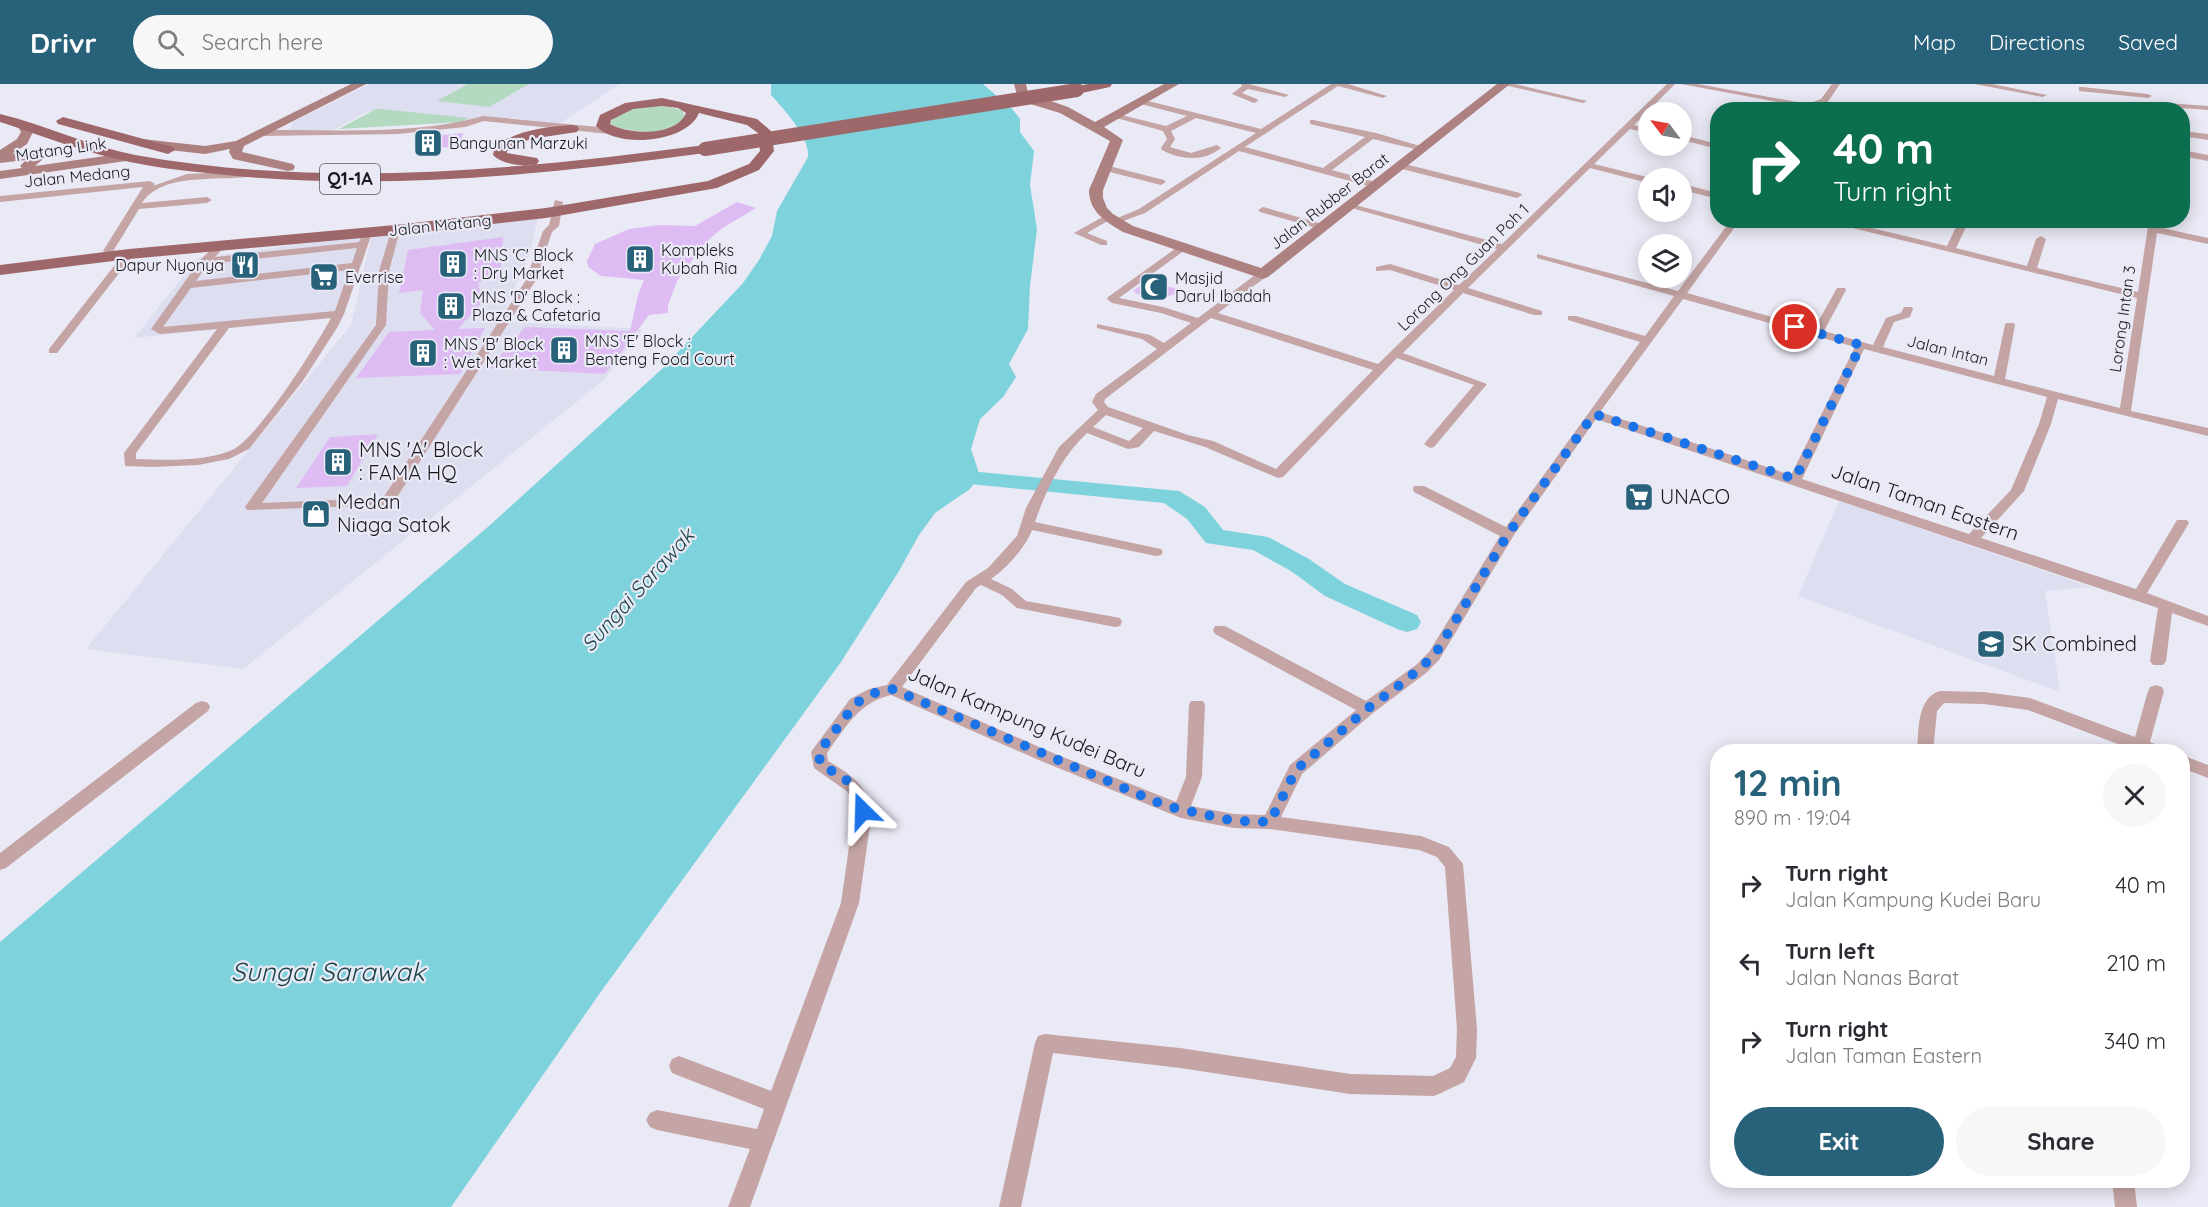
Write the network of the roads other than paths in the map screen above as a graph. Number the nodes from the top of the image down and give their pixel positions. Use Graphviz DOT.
graph roads {
  1 [pos="360,84"];
  2 [pos="1020,84"];
  3 [pos="1062,84"];
  4 [pos="1106,84"];
  5 [pos="1173,84"];
  6 [pos="1337,84"];
  7 [pos="1504,84"];
  8 [pos="1671,84"];
  9 [pos="1686,84"];
  10 [pos="1836,84"];
  11 [pos="1978,84"];
  12 [pos="2137,84"];
  13 [pos="1246,85"];
  14 [pos="2082,89"];
  15 [pos="1285,95"];
  16 [pos="2043,95"];
  17 [pos="1383,96"];
  18 [pos="2148,96"];
  19 [pos="1140,101"];
  20 [pos="1254,101"];
  21 [pos="1583,101"];
  22 [pos="1775,102"];
  23 [pos="1827,102"];
  24 [pos="2152,102"];
  25 [pos="688,107"];
  26 [pos="2190,108"];
  27 [pos="2208,108"];
  28 [pos="1146,113"];
  29 [pos="609,115"];
  30 [pos="1116,115"];
  31 [pos="1194,115"];
  32 [pos="0,118"];
  33 [pos="54,118"];
  34 [pos="1313,122"];
  35 [pos="686,124"];
  36 [pos="22,125"];
  37 [pos="1629,126"];
  38 [pos="550,127"];
  39 [pos="1095,127"];
  40 [pos="1638,128"];
  41 [pos="572,129"];
  42 [pos="1166,129"];
  43 [pos="609,132"];
  44 [pos="1262,132"];
  45 [pos="260,133"];
  46 [pos="2190,134"];
  47 [pos="1373,135"];
  48 [pos="2208,137"];
  49 [pos="1692,140"];
  50 [pos="142,143"];
  51 [pos="239,144"];
  52 [pos="1710,145"];
  53 [pos="704,146"];
  54 [pos="1217,148"];
  55 [pos="1238,148"];
  56 [pos="1423,148"];
  57 [pos="2190,155"];
  58 [pos="126,157"];
  59 [pos="0,158"];
  60 [pos="2208,158"];
  61 [pos="575,160"];
  62 [pos="1587,165"];
  63 [pos="288,166"];
  64 [pos="1401,166"];
  65 [pos="1105,168"];
  66 [pos="1159,169"];
  67 [pos="1325,171"];
  68 [pos="6,174"];
  69 [pos="250,174"];
  70 [pos="1145,177"];
  71 [pos="1638,178"];
  72 [pos="1161,182"];
  73 [pos="1376,185"];
  74 [pos="1692,190"];
  75 [pos="1710,194"];
  76 [pos="143,195"];
  77 [pos="1517,195"];
  78 [pos="0,199"];
  79 [pos="207,200"];
  80 [pos="1351,205"];
  81 [pos="135,207"];
  82 [pos="1263,210"];
  83 [pos="551,215"];
  84 [pos="1112,219"];
  85 [pos="1323,227"];
  86 [pos="1730,228"];
  87 [pos="1858,228"];
  88 [pos="1961,228"];
  89 [pos="2153,228"];
  90 [pos="2164,228"];
  91 [pos="395,230"];
  92 [pos="364,239"];
  93 [pos="2041,239"];
  94 [pos="2208,241"];
  95 [pos="1104,243"];
  96 [pos="222,244"];
  97 [pos="1182,248"];
  98 [pos="1504,248"];
  99 [pos="1950,250"];
  100 [pos="108,251"];
  101 [pos="129,254"];
  102 [pos="1541,256"];
  103 [pos="205,261"];
  104 [pos="0,264"];
  105 [pos="354,266"];
  106 [pos="1380,269"];
  107 [pos="0,270"];
  108 [pos="2031,270"];
  109 [pos="1263,274"];
  110 [pos="187,285"];
  111 [pos="1464,290"];
  112 [pos="1841,290"];
  113 [pos="1682,295"];
  114 [pos="2142,296"];
  115 [pos="1908,309"];
  116 [pos="1538,313"];
  117 [pos="339,314"];
  118 [pos="1209,314"];
  119 [pos="1572,318"];
  120 [pos="1200,322"];
  121 [pos="225,325"];
  122 [pos="1101,326"];
  123 [pos="2010,326"];
  124 [pos="1817,333"];
  125 [pos="1648,341"];
  126 [pos="1861,345"];
  127 [pos="1165,349"];
  128 [pos="1878,349"];
  129 [pos="52,351"];
  130 [pos="1396,354"];
  131 [pos="1381,369"];
  132 [pos="1999,380"];
  133 [pos="2054,394"];
  134 [pos="1104,410"];
  135 [pos="2125,413"];
  136 [pos="1594,414"];
  137 [pos="1151,427"];
  138 [pos="1084,428"];
  139 [pos="2208,432"];
  140 [pos="1430,444"];
  141 [pos="1795,479"];
  142 [pos="1419,489"];
  143 [pos="2182,523"];
  144 [pos="1028,525"];
  145 [pos="1508,534"];
  146 [pos="1972,539"];
  147 [pos="1156,552"];
  148 [pos="980,579"];
  149 [pos="2139,595"];
  150 [pos="2166,605"];
  151 [pos="2208,621"];
  152 [pos="1115,622"];
  153 [pos="1221,630"];
  154 [pos="2158,661"];
  155 [pos="892,689"];
  156 [pos="2156,691"];
  157 [pos="1197,705"];
  158 [pos="201,707"];
  159 [pos="1367,709"];
  160 [pos="1926,744"];
  161 [pos="2138,744"];
  162 [pos="2141,744"];
  163 [pos="2190,764"];
  164 [pos="2208,772"];
  165 [pos="1181,811"];
  166 [pos="1270,822"];
  167 [pos="0,863"];
  168 [pos="679,1066"];
  169 [pos="778,1104"];
  170 [pos="657,1120"];
  171 [pos="764,1142"];
  172 [pos="2124,1188"];
  173 [pos="739,1207"];
  174 [pos="1010,1207"];
  175 [pos="2126,1207"];
  1 -- 45 [label="main road"];
  2 -- 39 [label="main road"];
  3 -- 53 [label="main road"];
  4 -- 53 [label="main road, bridge"];
  5 -- 19 [label="main road"];
  6 -- 17 [label="street"];
  6 -- 44 [label="street"];
  7 -- 21 [label="street"];
  7 -- 56 [label="main road, Jalan Rubber Barat"];
  8 -- 37 [label="street, Lorong Ong Guan Poh 1"];
  9 -- 22 [label="street"];
  10 -- 23 [label="street"];
  11 -- 16 [label="street"];
  12 -- 18 [label="street"];
  13 -- 15 [label="street"];
  13 -- 20 [label="street"];
  14 -- 18 [label="street"];
  18 -- 24 [label="street"];
  19 -- 28 [label="street"];
  19 -- 30 [label="main road"];
  25 -- 29 [label="main road"];
  25 -- 35 [label="main road"];
  25 -- 83 [label="main road"];
  26 -- 27 [label="street"];
  28 -- 30 [label="street"];
  28 -- 31 [label="street"];
  28 -- 42 [label="street"];
  29 -- 38 [label="street"];
  29 -- 43 [label="main road"];
  30 -- 39 [label="main road"];
  31 -- 42 [label="street"];
  31 -- 44 [label="street"];
  32 -- 36 [label="main road, Q1-1A"];
  33 -- 50 [label="main road"];
  34 -- 47 [label="street"];
  35 -- 43 [label="main road"];
  35 -- 83 [label="main road, Jalan Matang"];
  36 -- 58 [label="main road, Q1-1A"];
  36 -- 59 [label="main road, Matang Link"];
  37 -- 40 [label="street"];
  37 -- 62 [label="street, Lorong Ong Guan Poh 1"];
  38 -- 41 [label="street"];
  38 -- 45 [label="street"];
  39 -- 65 [label="main road"];
  41 -- 43 [label="street"];
  41 -- 61 [label="main road"];
  42 -- 54 [label="street"];
  44 -- 55 [label="street"];
  45 -- 51 [label="main road"];
  46 -- 48 [label="street"];
  47 -- 56 [label="street"];
  47 -- 67 [label="street"];
  49 -- 52 [label="street"];
  50 -- 51 [label="main road"];
  50 -- 63 [label="main road"];
  51 -- 63 [label="main road"];
  53 -- 61 [label="main road"];
  53 -- 69 [label="main road, Q1-1A"];
  55 -- 67 [label="street"];
  55 -- 84 [label="street"];
  56 -- 64 [label="main road, Jalan Rubber Barat"];
  57 -- 60 [label="street"];
  58 -- 68 [label="main road, Matang Link"];
  58 -- 69 [label="main road, Q1-1A"];
  59 -- 68 [label="main road"];
  61 -- 63 [label="main road"];
  62 -- 71 [label="street"];
  62 -- 98 [label="street, Lorong Ong Guan Poh 1"];
  64 -- 73 [label="main road, Jalan Rubber Barat"];
  64 -- 77 [label="street"];
  65 -- 70 [label="street"];
  65 -- 84 [label="main road"];
  66 -- 70 [label="street"];
  67 -- 73 [label="street"];
  69 -- 76 [label="street"];
  70 -- 72 [label="street"];
  73 -- 80 [label="main road, Jalan Rubber Barat"];
  74 -- 75 [label="street"];
  76 -- 78 [label="street, Jalan Medang"];
  76 -- 81 [label="street, Jalan Medang"];
  79 -- 81 [label="street"];
  80 -- 85 [label="main road, Jalan Rubber Barat"];
  80 -- 98 [label="street"];
  81 -- 100 [label="street, Jalan Medang"];
  82 -- 85 [label="street"];
  83 -- 91 [label="main road, Jalan Matang"];
  83 -- 91 [label="street"];
  83 -- 100 [label="main road, Jalan Matang"];
  84 -- 95 [label="street"];
  84 -- 97 [label="main road"];
  85 -- 109 [label="main road, Jalan Rubber Barat"];
  86 -- 113 [label="street"];
  87 -- 99 [label="street"];
  88 -- 99 [label="street"];
  89 -- 114 [label="street, Lorong Intan 3"];
  90 -- 94 [label="street"];
  91 -- 92 [label="main road, Jalan Matang"];
  92 -- 96 [label="main road, Jalan Matang"];
  92 -- 103 [label="street"];
  92 -- 105 [label="street"];
  93 -- 108 [label="street"];
  96 -- 101 [label="main road, Jalan Matang"];
  96 -- 103 [label="street"];
  97 -- 109 [label="main road"];
  97 -- 120 [label="street"];
  98 -- 111 [label="street, Lorong Ong Guan Poh 1"];
  99 -- 108 [label="street"];
  100 -- 104 [label="main road, Jalan Matang"];
  101 -- 107 [label="main road, Jalan Matang"];
  101 -- 129 [label="street"];
  102 -- 113 [label="street, Jalan Intan"];
  103 -- 110 [label="street"];
  105 -- 110 [label="street"];
  105 -- 117 [label="street"];
  106 -- 111 [label="street"];
  108 -- 114 [label="street"];
  109 -- 118 [label="street, Jalan Rubber Barat"];
  110 -- 121 [label="street"];
  111 -- 116 [label="street"];
  111 -- 130 [label="street, Lorong Ong Guan Poh 1"];
  112 -- 124 [label="street"];
  113 -- 124 [label="street, Jalan Intan"];
  113 -- 125 [label="street"];
  114 -- 135 [label="street, Lorong Intan 3"];
  115 -- 128 [label="street"];
  117 -- 121 [label="street"];
  117 -- 121 [label="street"];
  118 -- 120 [label="street, Jalan Rubber Barat"];
  118 -- 131 [label="street"];
  119 -- 125 [label="street"];
  120 -- 127 [label="street, Jalan Rubber Barat"];
  122 -- 127 [label="street"];
  123 -- 132 [label="street"];
  124 -- 126 [label="street, Jalan Intan"];
  125 -- 136 [label="street"];
  126 -- 128 [label="street, Jalan Intan"];
  126 -- 141 [label="street"];
  127 -- 134 [label="street, Jalan Rubber Barat"];
  128 -- 132 [label="street, Jalan Intan"];
  130 -- 131 [label="street, Lorong Ong Guan Poh 1"];
  130 -- 140 [label="street"];
  131 -- 137 [label="street, Lorong Ong Guan Poh 1"];
  132 -- 133 [label="street, Jalan Intan"];
  133 -- 135 [label="street, Jalan Intan"];
  133 -- 146 [label="street"];
  134 -- 137 [label="street"];
  134 -- 138 [label="street"];
  135 -- 139 [label="street, Jalan Intan"];
  136 -- 141 [label="street, Jalan Taman Eastern"];
  136 -- 145 [label="street"];
  137 -- 138 [label="street"];
  138 -- 144 [label="street"];
  141 -- 146 [label="street, Jalan Taman Eastern"];
  142 -- 145 [label="street"];
  143 -- 149 [label="street"];
  144 -- 147 [label="street"];
  144 -- 148 [label="street"];
  145 -- 159 [label="street"];
  146 -- 149 [label="street, Jalan Taman Eastern"];
  148 -- 152 [label="street"];
  148 -- 155 [label="street"];
  149 -- 150 [label="street, Jalan Taman Eastern"];
  150 -- 151 [label="street, Jalan Taman Eastern"];
  150 -- 154 [label="street"];
  153 -- 159 [label="street"];
  155 -- 165 [label="street, Jalan Kampung Kudei Baru"];
  155 -- 169 [label="street, Jalan Kampung Kudei Baru"];
  156 -- 162 [label="street"];
  157 -- 165 [label="street"];
  158 -- 167 [label="street"];
  159 -- 166 [label="street"];
  160 -- 161 [label="street"];
  163 -- 164 [label="street"];
  165 -- 166 [label="street, Jalan Kampung Kudei Baru"];
  166 -- 174 [label="street, Jalan Kampung Kudei Baru"];
  168 -- 169 [label="street"];
  169 -- 171 [label="street, Jalan Kampung Kudei Baru"];
  170 -- 171 [label="street"];
  171 -- 173 [label="street, Jalan Kampung Kudei Baru"];
  172 -- 175 [label="street"];
}
